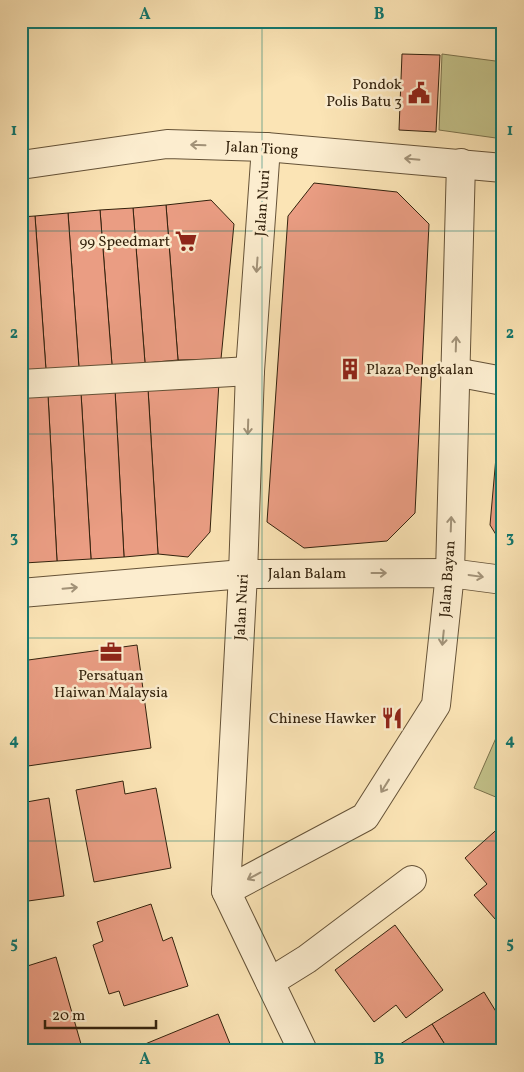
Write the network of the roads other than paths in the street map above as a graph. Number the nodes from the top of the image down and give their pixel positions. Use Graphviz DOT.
graph roads {
  1 [pos="266,147"];
  2 [pos="461,163"];
  3 [pos="21,165"];
  4 [pos="503,168"];
  5 [pos="250,371"];
  6 [pos="455,372"];
  7 [pos="503,381"];
  8 [pos="21,384"];
  9 [pos="450,572"];
  10 [pos="243,574"];
  11 [pos="503,580"];
  12 [pos="21,593"];
  13 [pos="412,880"];
  14 [pos="226,891"];
  15 [pos="270,982"];
  16 [pos="302,1051"];
  2 -- 1 [label="street, Jalan Tiong, one-way"];
  1 -- 3 [label="street, Jalan Tiong, one-way"];
  1 -- 5 [label="street, Jalan Nuri, one-way"];
  2 -- 4 [label="street, Jalan Tiong"];
  6 -- 2 [label="street, Jalan Bayan, one-way"];
  5 -- 8 [label="street"];
  5 -- 10 [label="street, Jalan Nuri, one-way"];
  6 -- 7 [label="street"];
  9 -- 6 [label="street, Jalan Bayan, one-way"];
  10 -- 9 [label="street, Jalan Balam, one-way"];
  9 -- 11 [label="street, Jalan Balam, one-way"];
  9 -- 14 [label="street, Jalan Bayan, one-way"];
  12 -- 10 [label="street, Jalan Balam, one-way"];
  10 -- 14 [label="street, Jalan Nuri"];
  13 -- 15 [label="street"];
  14 -- 15 [label="street, Jalan Nuri"];
  15 -- 16 [label="street, Jalan Nuri"];
}
